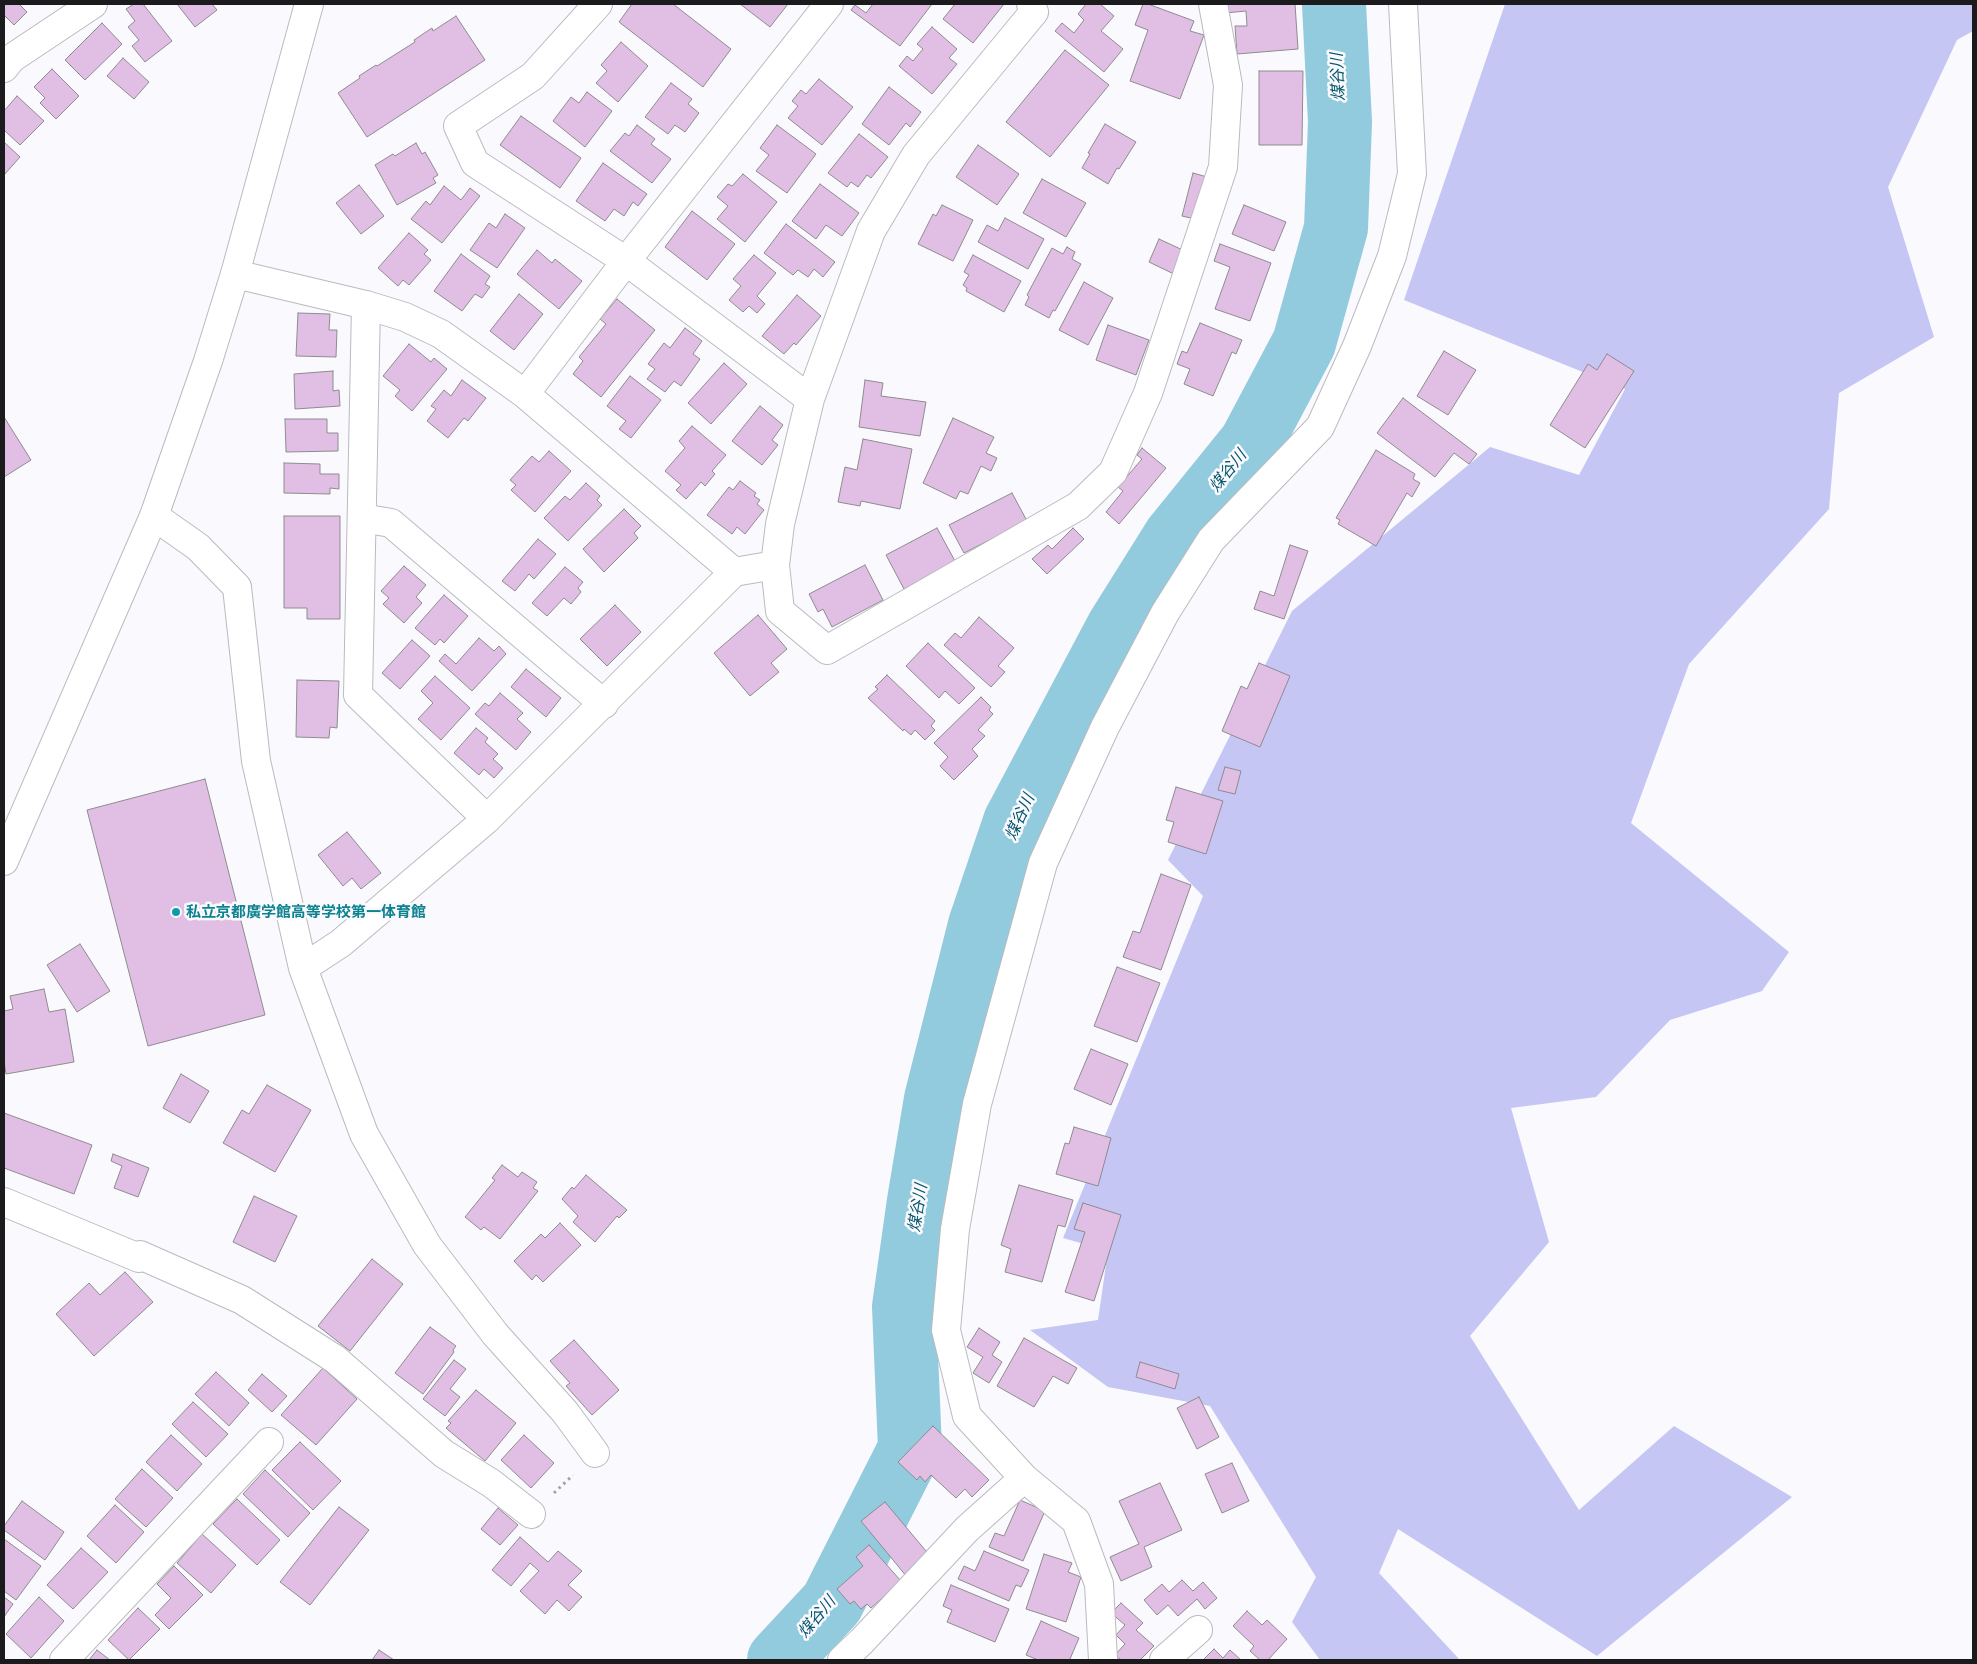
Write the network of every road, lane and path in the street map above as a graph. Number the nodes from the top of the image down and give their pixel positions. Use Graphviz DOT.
graph roads {
  1 [pos="93,4"];
  2 [pos="309,4"];
  3 [pos="598,4"];
  4 [pos="829,4"];
  5 [pos="1214,4"];
  6 [pos="1403,4"];
  7 [pos="1036,6"];
  8 [pos="4,68"];
  9 [pos="626,261"];
  10 [pos="234,274"];
  11 [pos="366,305"];
  12 [pos="525,394"];
  13 [pos="810,398"];
  14 [pos="154,516"];
  15 [pos="362,518"];
  16 [pos="775,565"];
  17 [pos="734,572"];
  18 [pos="604,704"];
  19 [pos="487,820"];
  20 [pos="4,861"];
  21 [pos="303,968"];
  22 [pos="4,1202"];
  23 [pos="269,1442"];
  24 [pos="595,1454"];
  25 [pos="1024,1478"];
  26 [pos="531,1514"];
  27 [pos="1198,1630"];
  28 [pos="64,1660"];
  29 [pos="842,1660"];
  30 [pos="1103,1660"];
  31 [pos="1164,1660"];
  1 -- 8 [label="street"];
  2 -- 10 [label="street"];
  3 -- 9 [label="street"];
  4 -- 9 [label="street"];
  5 -- 16 [label="street"];
  6 -- 25 [label="street"];
  7 -- 13 [label="street"];
  9 -- 12 [label="street"];
  9 -- 13 [label="street"];
  10 -- 11 [label="street"];
  10 -- 14 [label="street"];
  11 -- 12 [label="street"];
  11 -- 15 [label="street"];
  12 -- 17 [label="street"];
  13 -- 16 [label="street"];
  14 -- 20 [label="street"];
  14 -- 21 [label="street"];
  15 -- 18 [label="street"];
  15 -- 19 [label="street"];
  16 -- 17 [label="street"];
  17 -- 18 [label="street"];
  18 -- 19 [label="street"];
  19 -- 21 [label="street"];
  21 -- 24 [label="street"];
  22 -- 26 [label="street"];
  23 -- 28 [label="street"];
  24 -- 26 [label="path"];
  25 -- 29 [label="street"];
  25 -- 30 [label="street"];
  27 -- 31 [label="street"];
}
